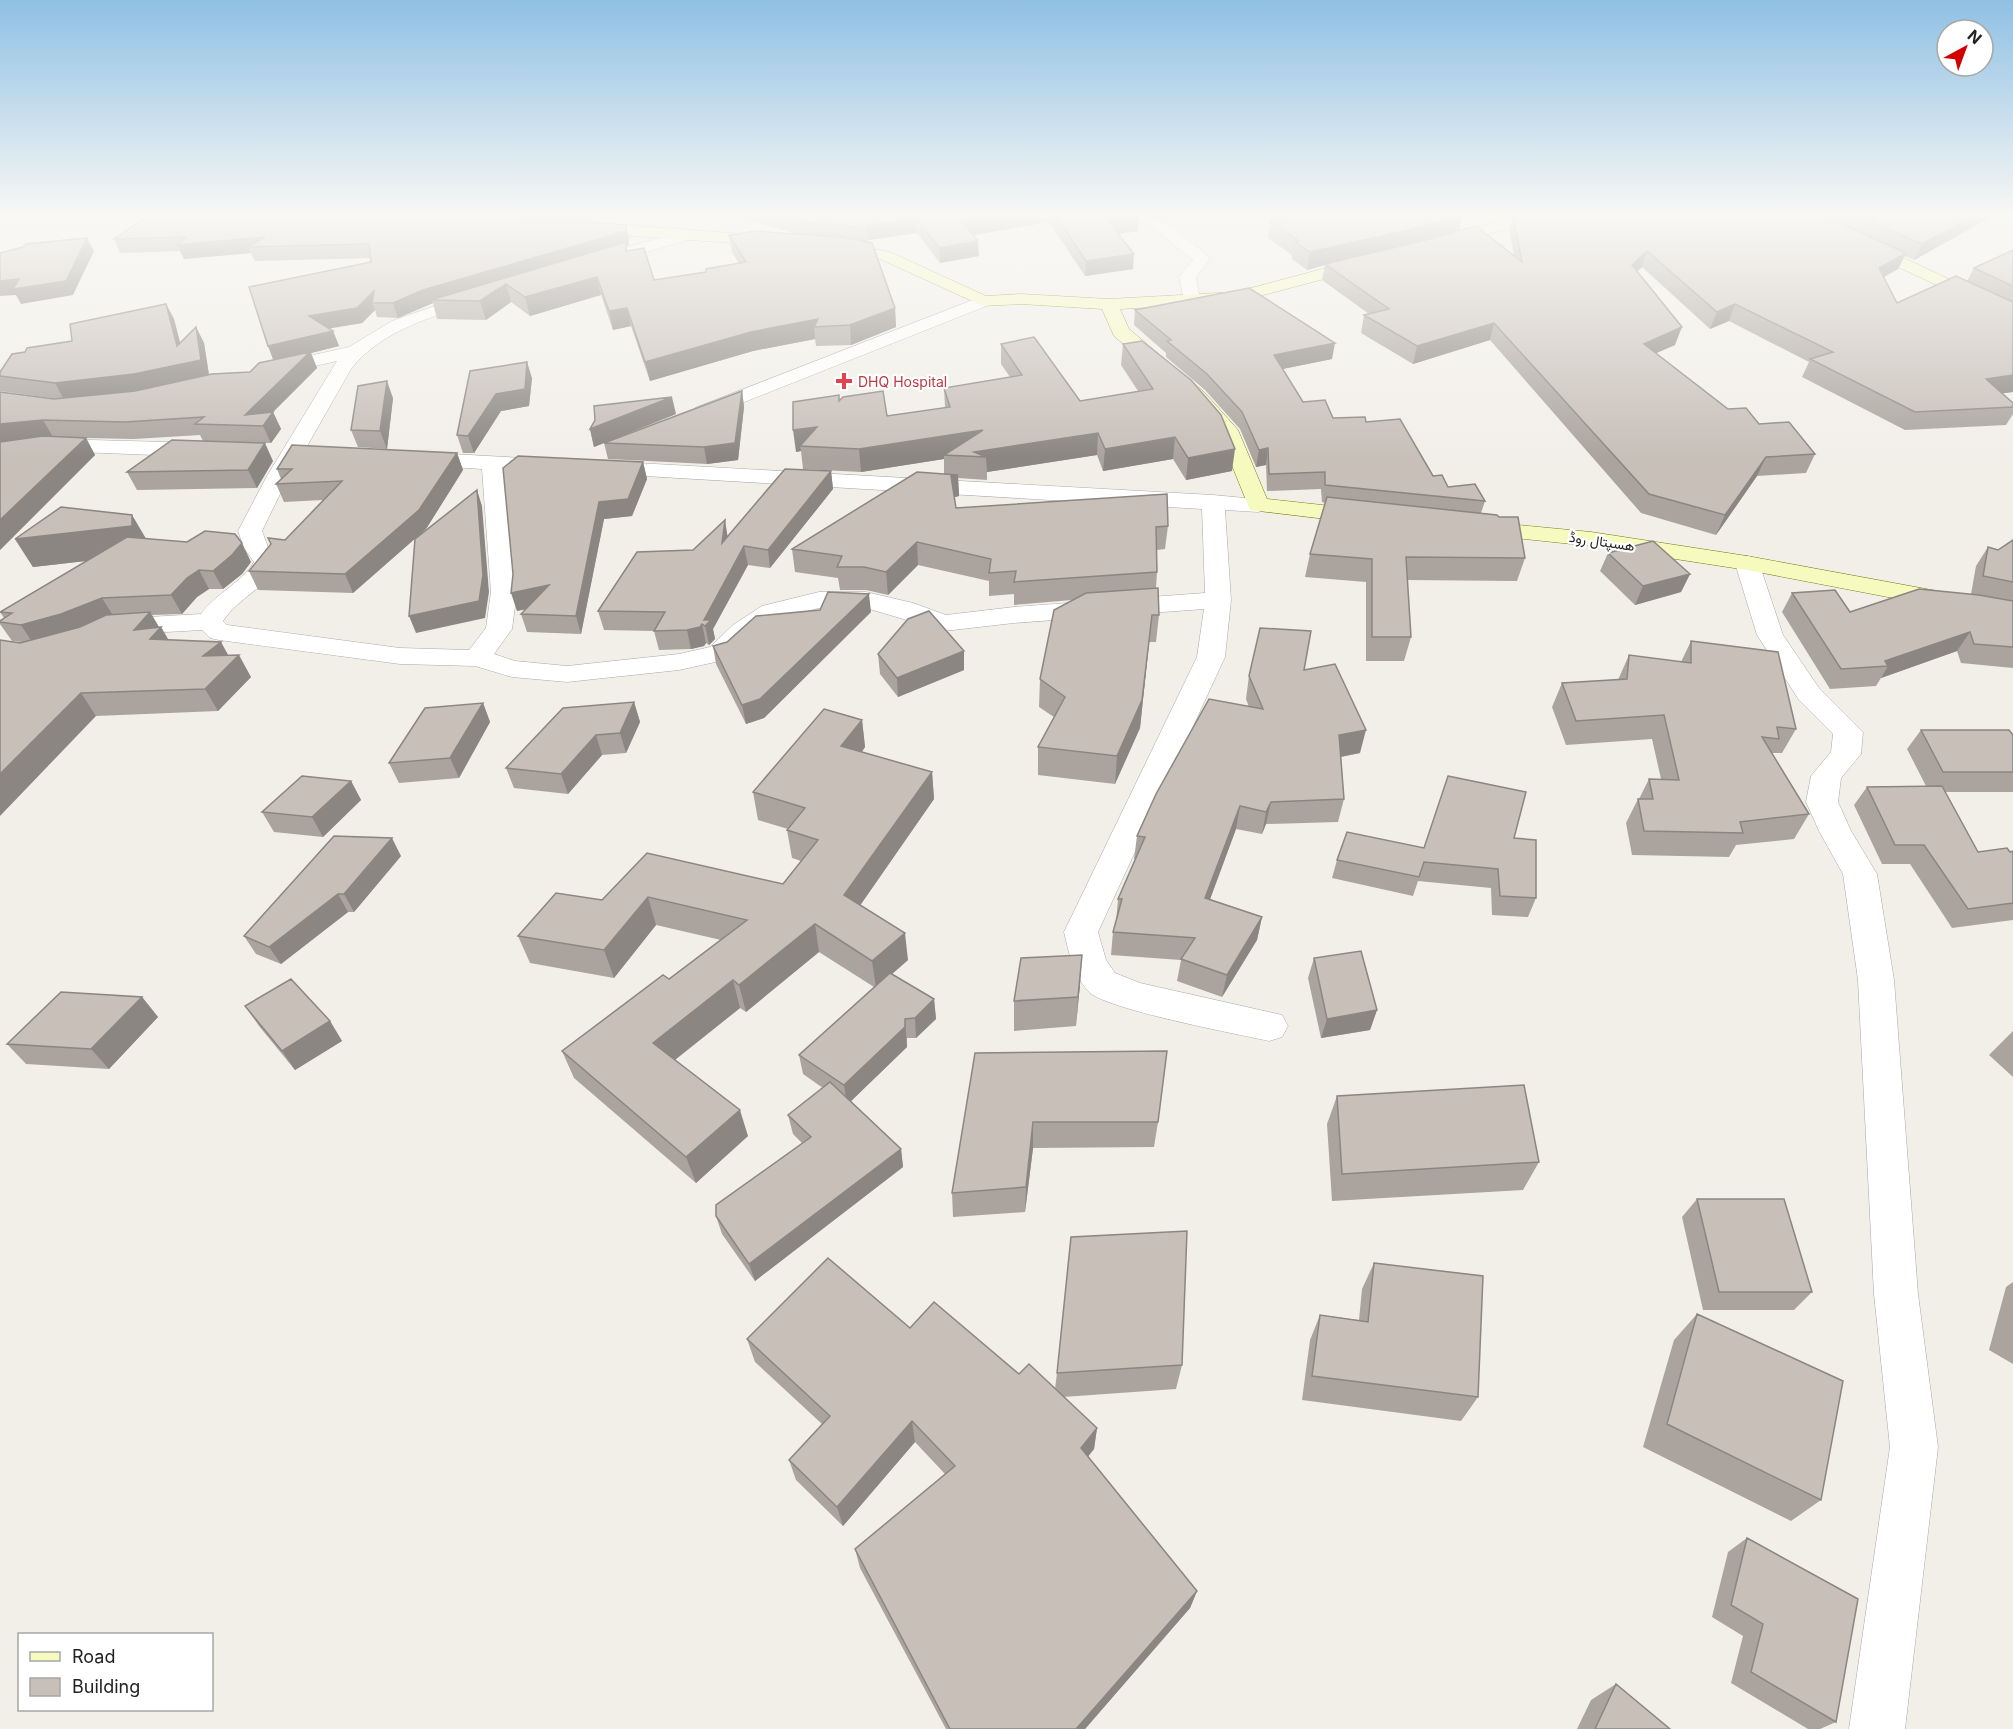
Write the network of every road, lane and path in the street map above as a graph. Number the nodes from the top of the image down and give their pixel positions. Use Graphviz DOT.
graph roads {
  1 [pos="479,297"];
  2 [pos="974,297"];
  3 [pos="1190,297"];
  4 [pos="1238,297"];
  5 [pos="1972,297"];
  6 [pos="1191,300"];
  7 [pos="983,301"];
  8 [pos="1109,304"];
  9 [pos="2013,316"];
  10 [pos="351,348"];
  11 [pos="256,374"];
  12 [pos="687,418"];
  13 [pos="65,426"];
  14 [pos="53,445"];
  15 [pos="611,449"];
  16 [pos="0,451"];
  17 [pos="220,451"];
  18 [pos="398,458"];
  19 [pos="589,458"];
  20 [pos="492,462"];
  21 [pos="1213,502"];
  22 [pos="1258,505"];
  23 [pos="1385,518"];
  24 [pos="1455,526"];
  25 [pos="1747,563"];
  26 [pos="1218,600"];
  27 [pos="2013,613"];
  28 [pos="209,622"];
  29 [pos="94,636"];
  30 [pos="477,658"];
  31 [pos="1269,1026"];
  32 [pos="1877,1729"];
  1 -- 10 [label="street"];
  2 -- 7 [label="street"];
  3 -- 6 [label="street"];
  4 -- 6 [label="street"];
  5 -- 9 [label="street"];
  6 -- 8 [label="street"];
  7 -- 8 [label="street"];
  7 -- 12 [label="street"];
  8 -- 22 [label="street"];
  10 -- 11 [label="street"];
  10 -- 28 [label="street"];
  13 -- 14 [label="street"];
  14 -- 16 [label="street"];
  14 -- 17 [label="street"];
  15 -- 19 [label="street"];
  18 -- 20 [label="street"];
  20 -- 21 [label="street"];
  20 -- 30 [label="street"];
  21 -- 22 [label="street"];
  21 -- 26 [label="street"];
  22 -- 23 [label="street"];
  24 -- 25 [label="street, ھسپتال روڈ"];
  25 -- 27 [label="street, ھسپتال روڈ"];
  25 -- 32 [label="street"];
  26 -- 30 [label="street"];
  26 -- 31 [label="street"];
  28 -- 29 [label="street"];
  28 -- 30 [label="street"];
}
